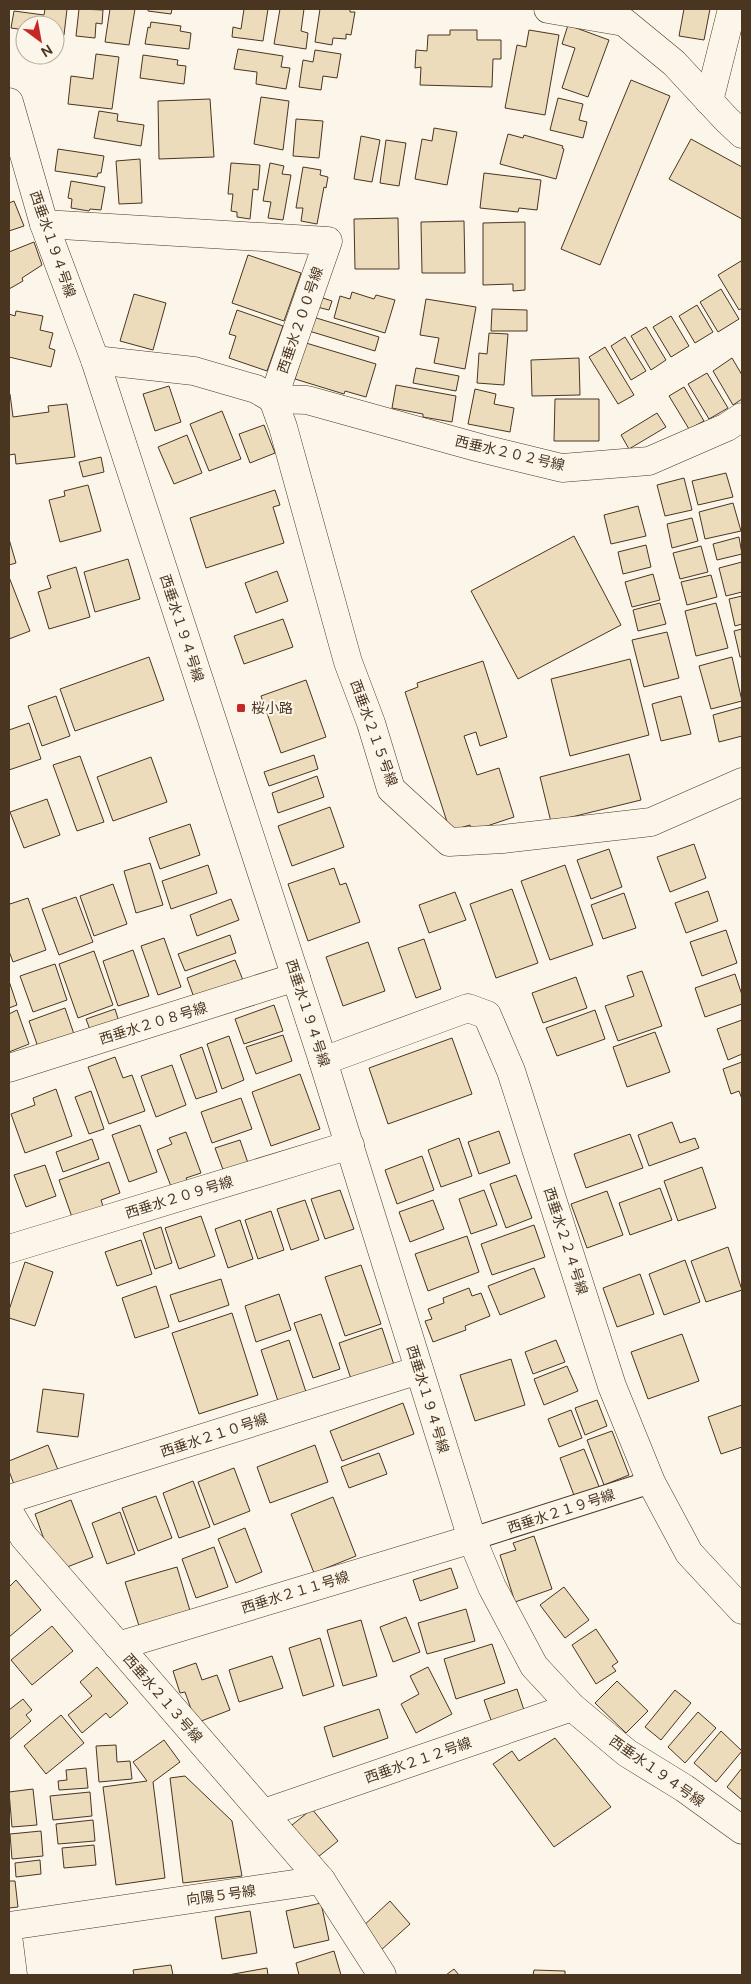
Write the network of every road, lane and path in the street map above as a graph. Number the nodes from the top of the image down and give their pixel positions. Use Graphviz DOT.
graph roads {
  1 [pos="548,9"];
  2 [pos="732,9"];
  3 [pos="709,101"];
  4 [pos="9,102"];
  5 [pos="742,134"];
  6 [pos="44,224"];
  7 [pos="95,360"];
  8 [pos="273,399"];
  9 [pos="742,417"];
  10 [pos="742,782"];
  11 [pos="296,977"];
  12 [pos="323,1061"];
  13 [pos="9,1068"];
  14 [pos="350,1145"];
  15 [pos="9,1248"];
  16 [pos="419,1370"];
  17 [pos="651,1482"];
  18 [pos="9,1499"];
  19 [pos="9,1512"];
  20 [pos="472,1539"];
  21 [pos="732,1587"];
  22 [pos="742,1610"];
  23 [pos="118,1646"];
  24 [pos="572,1708"];
  25 [pos="264,1812"];
  26 [pos="742,1830"];
  27 [pos="321,1880"];
  28 [pos="9,1926"];
  29 [pos="9,1944"];
  30 [pos="13,1975"];
  31 [pos="382,1975"];
  1 -- 3 [label="street"];
  2 -- 3 [label="street"];
  3 -- 5 [label="street"];
  4 -- 6 [label="street, 西垂水１９４号線"];
  6 -- 7 [label="street, 西垂水１９４号線"];
  6 -- 8 [label="street, 西垂水２００号線"];
  7 -- 8 [label="street"];
  7 -- 11 [label="street, 西垂水１９４号線"];
  8 -- 9 [label="street, 西垂水２０２号線"];
  8 -- 10 [label="street, 西垂水２１５号線"];
  11 -- 12 [label="street, 西垂水１９４号線"];
  11 -- 13 [label="street, 西垂水２０８号線"];
  12 -- 14 [label="street, 西垂水１９４号線"];
  12 -- 17 [label="street, 西垂水２２４号線"];
  14 -- 15 [label="street, 西垂水２０９号線"];
  14 -- 16 [label="street, 西垂水１９４号線"];
  16 -- 18 [label="street, 西垂水２１０号線"];
  16 -- 20 [label="street, 西垂水１９４号線"];
  17 -- 20 [label="street, 西垂水２１９号線"];
  17 -- 21 [label="street, 西垂水２２４号線"];
  19 -- 23 [label="street, 西垂水２１３号線"];
  20 -- 23 [label="street, 西垂水２１１号線"];
  20 -- 24 [label="street, 西垂水１９４号線"];
  21 -- 22 [label="street, 西垂水２２４号線"];
  23 -- 25 [label="street, 西垂水２１３号線"];
  24 -- 25 [label="street, 西垂水２１２号線"];
  24 -- 26 [label="street, 西垂水１９４号線"];
  25 -- 27 [label="street, 西垂水２１３号線"];
  27 -- 28 [label="street, 向陽５号線"];
  27 -- 31 [label="street"];
  29 -- 30 [label="street"];
}
